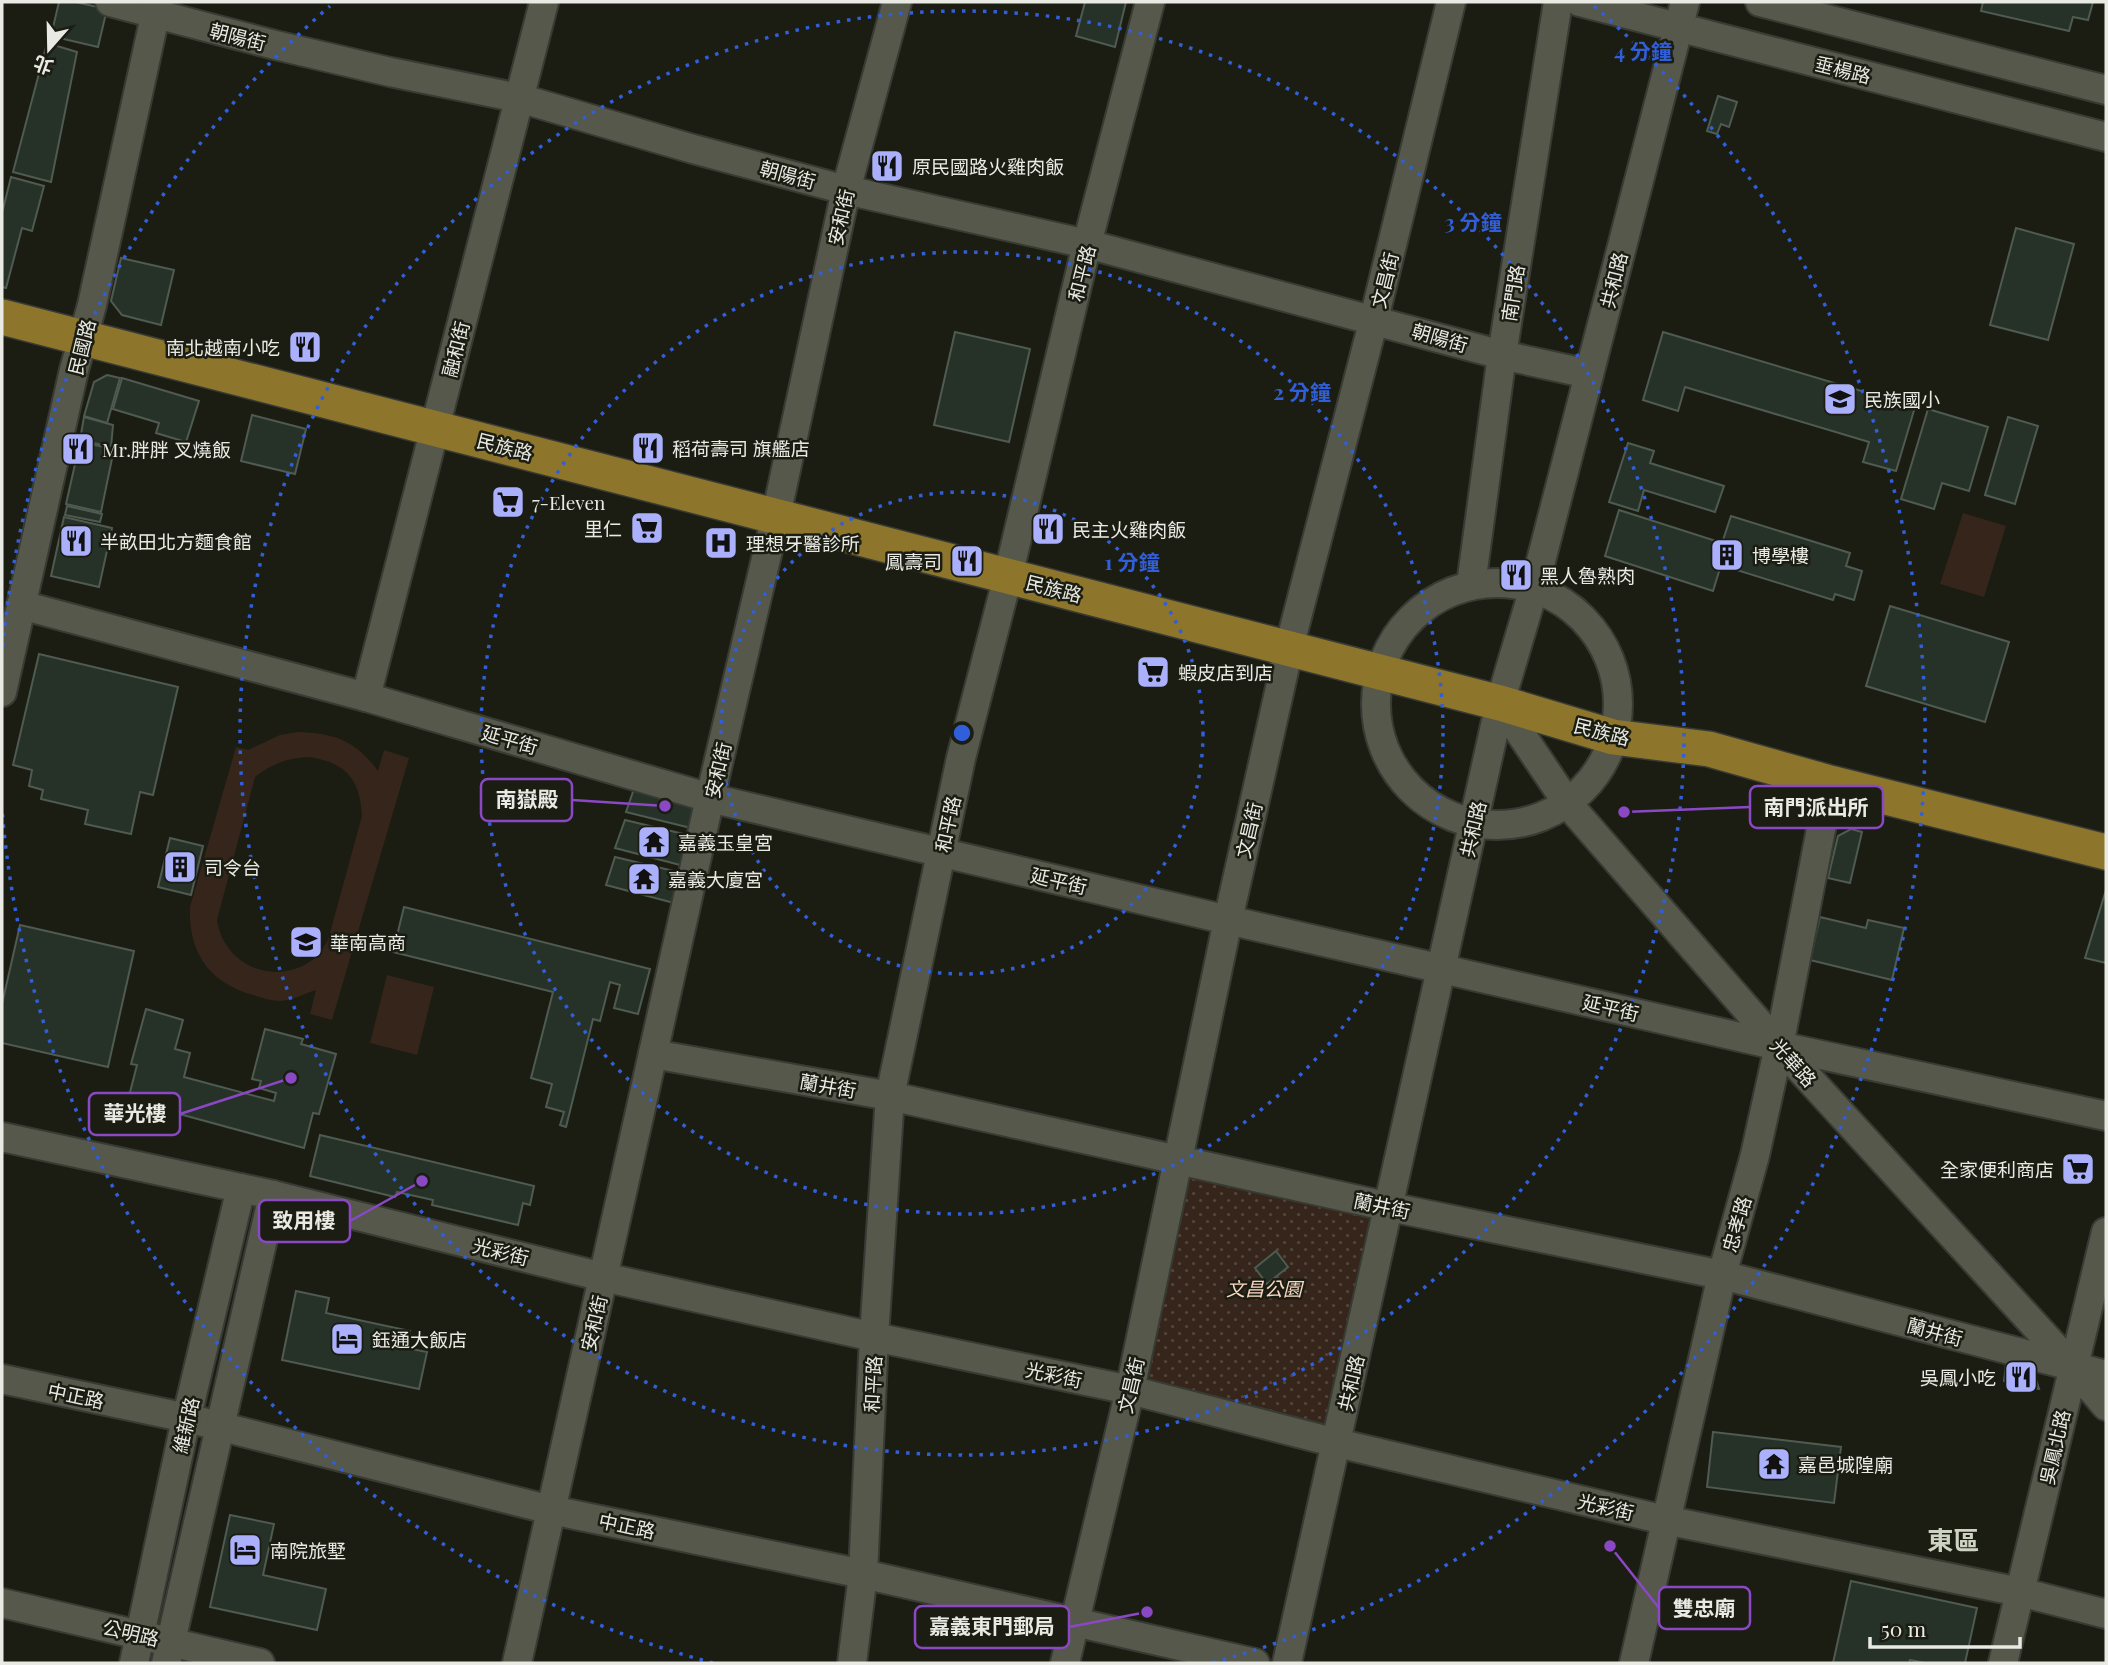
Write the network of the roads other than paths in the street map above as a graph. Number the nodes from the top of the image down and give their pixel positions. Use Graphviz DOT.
graph roads {
  1 [pos="110,2"];
  2 [pos="544,2"];
  3 [pos="897,2"];
  4 [pos="1150,2"];
  5 [pos="1451,2"];
  6 [pos="1558,2"];
  7 [pos="1580,2"];
  8 [pos="1760,2"];
  9 [pos="157,8"];
  10 [pos="1681,14"];
  11 [pos="2106,90"];
  12 [pos="519,98"];
  13 [pos="2106,137"];
  14 [pos="846,190"];
  15 [pos="1087,244"];
  16 [pos="2,317"];
  17 [pos="1374,319"];
  18 [pos="82,338"];
  19 [pos="1502,355"];
  20 [pos="1589,374"];
  21 [pos="435,428"];
  22 [pos="776,516"];
  23 [pos="1008,576"];
  24 [pos="1471,585"];
  25 [pos="1534,588"];
  26 [pos="21,606"];
  27 [pos="1289,648"];
  28 [pos="1381,672"];
  29 [pos="2,692"];
  30 [pos="366,697"];
  31 [pos="1500,703"];
  32 [pos="1614,737"];
  33 [pos="1830,783"];
  34 [pos="710,798"];
  35 [pos="1568,804"];
  36 [pos="1474,824"];
  37 [pos="941,852"];
  38 [pos="2106,852"];
  39 [pos="1228,920"];
  40 [pos="1440,968"];
  41 [pos="1779,1046"];
  42 [pos="653,1054"];
  43 [pos="890,1096"];
  44 [pos="2106,1116"];
  45 [pos="2,1136"];
  46 [pos="1178,1160"];
  47 [pos="241,1188"];
  48 [pos="273,1195"];
  49 [pos="1390,1207"];
  50 [pos="2106,1232"];
  51 [pos="1722,1275"];
  52 [pos="603,1277"];
  53 [pos="874,1337"];
  54 [pos="2072,1366"];
  55 [pos="2106,1375"];
  56 [pos="2,1379"];
  57 [pos="1130,1390"];
  58 [pos="2106,1406"];
  59 [pos="187,1418"];
  60 [pos="221,1426"];
  61 [pos="1337,1443"];
  62 [pos="551,1510"];
  63 [pos="1665,1520"];
  64 [pos="863,1574"];
  65 [pos="2020,1592"];
  66 [pos="2,1603"];
  67 [pos="2106,1614"];
  68 [pos="1073,1623"];
  69 [pos="141,1634"];
  70 [pos="169,1652"];
  71 [pos="134,1663"];
  72 [pos="260,1663"];
  73 [pos="517,1663"];
  74 [pos="852,1663"];
  75 [pos="1065,1663"];
  76 [pos="1255,1663"];
  77 [pos="1287,1663"];
  78 [pos="1634,1663"];
  79 [pos="2003,1663"];
  1 -- 9 [label="street, 朝陽街"];
  2 -- 12 [label="street, 融和街"];
  3 -- 14 [label="street, 安和街"];
  4 -- 15 [label="street, 和平路"];
  5 -- 17 [label="street, 文昌街"];
  6 -- 19 [label="street, 南門路"];
  7 -- 10 [label="street, 垂楊路"];
  8 -- 11 [label="street"];
  9 -- 12 [label="street, 朝陽街"];
  9 -- 18 [label="street, 民國路"];
  10 -- 13 [label="street, 垂楊路"];
  10 -- 20 [label="street, 共和路"];
  12 -- 14 [label="street, 朝陽街"];
  12 -- 21 [label="street, 融和街"];
  14 -- 15 [label="street, 朝陽街"];
  14 -- 22 [label="street, 安和街"];
  15 -- 17 [label="street, 朝陽街"];
  15 -- 23 [label="street, 和平路"];
  16 -- 18 [label="main road, 民族路"];
  17 -- 19 [label="street, 朝陽街"];
  17 -- 27 [label="street, 文昌街"];
  18 -- 21 [label="main road, 民族路"];
  18 -- 26 [label="street, 民國路"];
  19 -- 20 [label="street, 朝陽街"];
  19 -- 24 [label="street, 南門路"];
  20 -- 25 [label="street, 共和路"];
  21 -- 22 [label="main road, 民族路"];
  21 -- 30 [label="street, 融和街"];
  22 -- 23 [label="main road, 民族路"];
  22 -- 34 [label="street, 安和街"];
  23 -- 27 [label="main road, 民族路"];
  23 -- 37 [label="street, 和平路"];
  24 -- 25 [label="street"];
  24 -- 28 [label="street"];
  25 -- 31 [label="street, 共和路"];
  25 -- 32 [label="street"];
  26 -- 29 [label="street, 民國路"];
  26 -- 30 [label="street, 延平街"];
  27 -- 28 [label="main road, 民族路"];
  27 -- 39 [label="street, 文昌街"];
  28 -- 31 [label="main road, 民族路"];
  28 -- 36 [label="street"];
  30 -- 34 [label="street, 延平街"];
  31 -- 32 [label="main road, 民族路"];
  31 -- 35 [label="street, 光華路"];
  31 -- 36 [label="street, 共和路"];
  32 -- 33 [label="main road, 民族路"];
  32 -- 35 [label="street"];
  33 -- 38 [label="main road, 民族路"];
  33 -- 41 [label="street, 忠孝路"];
  34 -- 37 [label="street, 延平街"];
  34 -- 42 [label="street, 安和街"];
  35 -- 36 [label="street"];
  35 -- 41 [label="street, 光華路"];
  36 -- 40 [label="street, 共和路"];
  37 -- 39 [label="street, 延平街"];
  37 -- 43 [label="street, 和平路"];
  39 -- 40 [label="street, 延平街"];
  39 -- 46 [label="street, 文昌街"];
  40 -- 41 [label="street, 延平街"];
  40 -- 49 [label="street, 共和路"];
  41 -- 44 [label="street, 延平街"];
  41 -- 51 [label="street, 忠孝路"];
  41 -- 54 [label="street, 光華路"];
  42 -- 43 [label="street, 蘭井街"];
  42 -- 52 [label="street, 安和街"];
  43 -- 46 [label="street, 蘭井街"];
  43 -- 53 [label="street, 和平路"];
  45 -- 47 [label="street, 光彩街"];
  46 -- 49 [label="street, 蘭井街"];
  46 -- 57 [label="street, 文昌街"];
  47 -- 48 [label="street, 光彩街"];
  47 -- 59 [label="street, 維新路"];
  48 -- 52 [label="street, 光彩街"];
  48 -- 60 [label="street, 維新路"];
  49 -- 51 [label="street, 蘭井街"];
  49 -- 61 [label="street, 共和路"];
  50 -- 54 [label="street, 吳鳳北路"];
  51 -- 54 [label="street, 蘭井街"];
  51 -- 63 [label="street, 忠孝路"];
  52 -- 53 [label="street, 光彩街"];
  52 -- 62 [label="street, 安和街"];
  53 -- 57 [label="street, 光彩街"];
  53 -- 64 [label="street, 和平路"];
  54 -- 55 [label="street, 蘭井街"];
  54 -- 58 [label="street, 光華路"];
  54 -- 65 [label="street, 吳鳳北路"];
  56 -- 59 [label="street, 中正路"];
  57 -- 61 [label="street, 光彩街"];
  57 -- 68 [label="street, 文昌街"];
  59 -- 60 [label="street, 中正路"];
  59 -- 69 [label="street, 維新路"];
  60 -- 62 [label="street, 中正路"];
  60 -- 70 [label="street, 維新路"];
  61 -- 63 [label="street, 光彩街"];
  61 -- 77 [label="street, 共和路"];
  62 -- 64 [label="street, 中正路"];
  62 -- 73 [label="street, 安和街"];
  63 -- 65 [label="street, 光彩街"];
  63 -- 78 [label="street, 忠孝路"];
  64 -- 68 [label="street, 中正路"];
  64 -- 74 [label="street, 和平路"];
  65 -- 67 [label="street, 光彩街"];
  65 -- 79 [label="street, 吳鳳北路"];
  66 -- 69 [label="street, 公明路"];
  68 -- 75 [label="street, 文昌街"];
  68 -- 76 [label="street, 中正路"];
  69 -- 70 [label="street, 公明路"];
  69 -- 71 [label="street, 維新路"];
  70 -- 72 [label="street, 公明路"];
}
